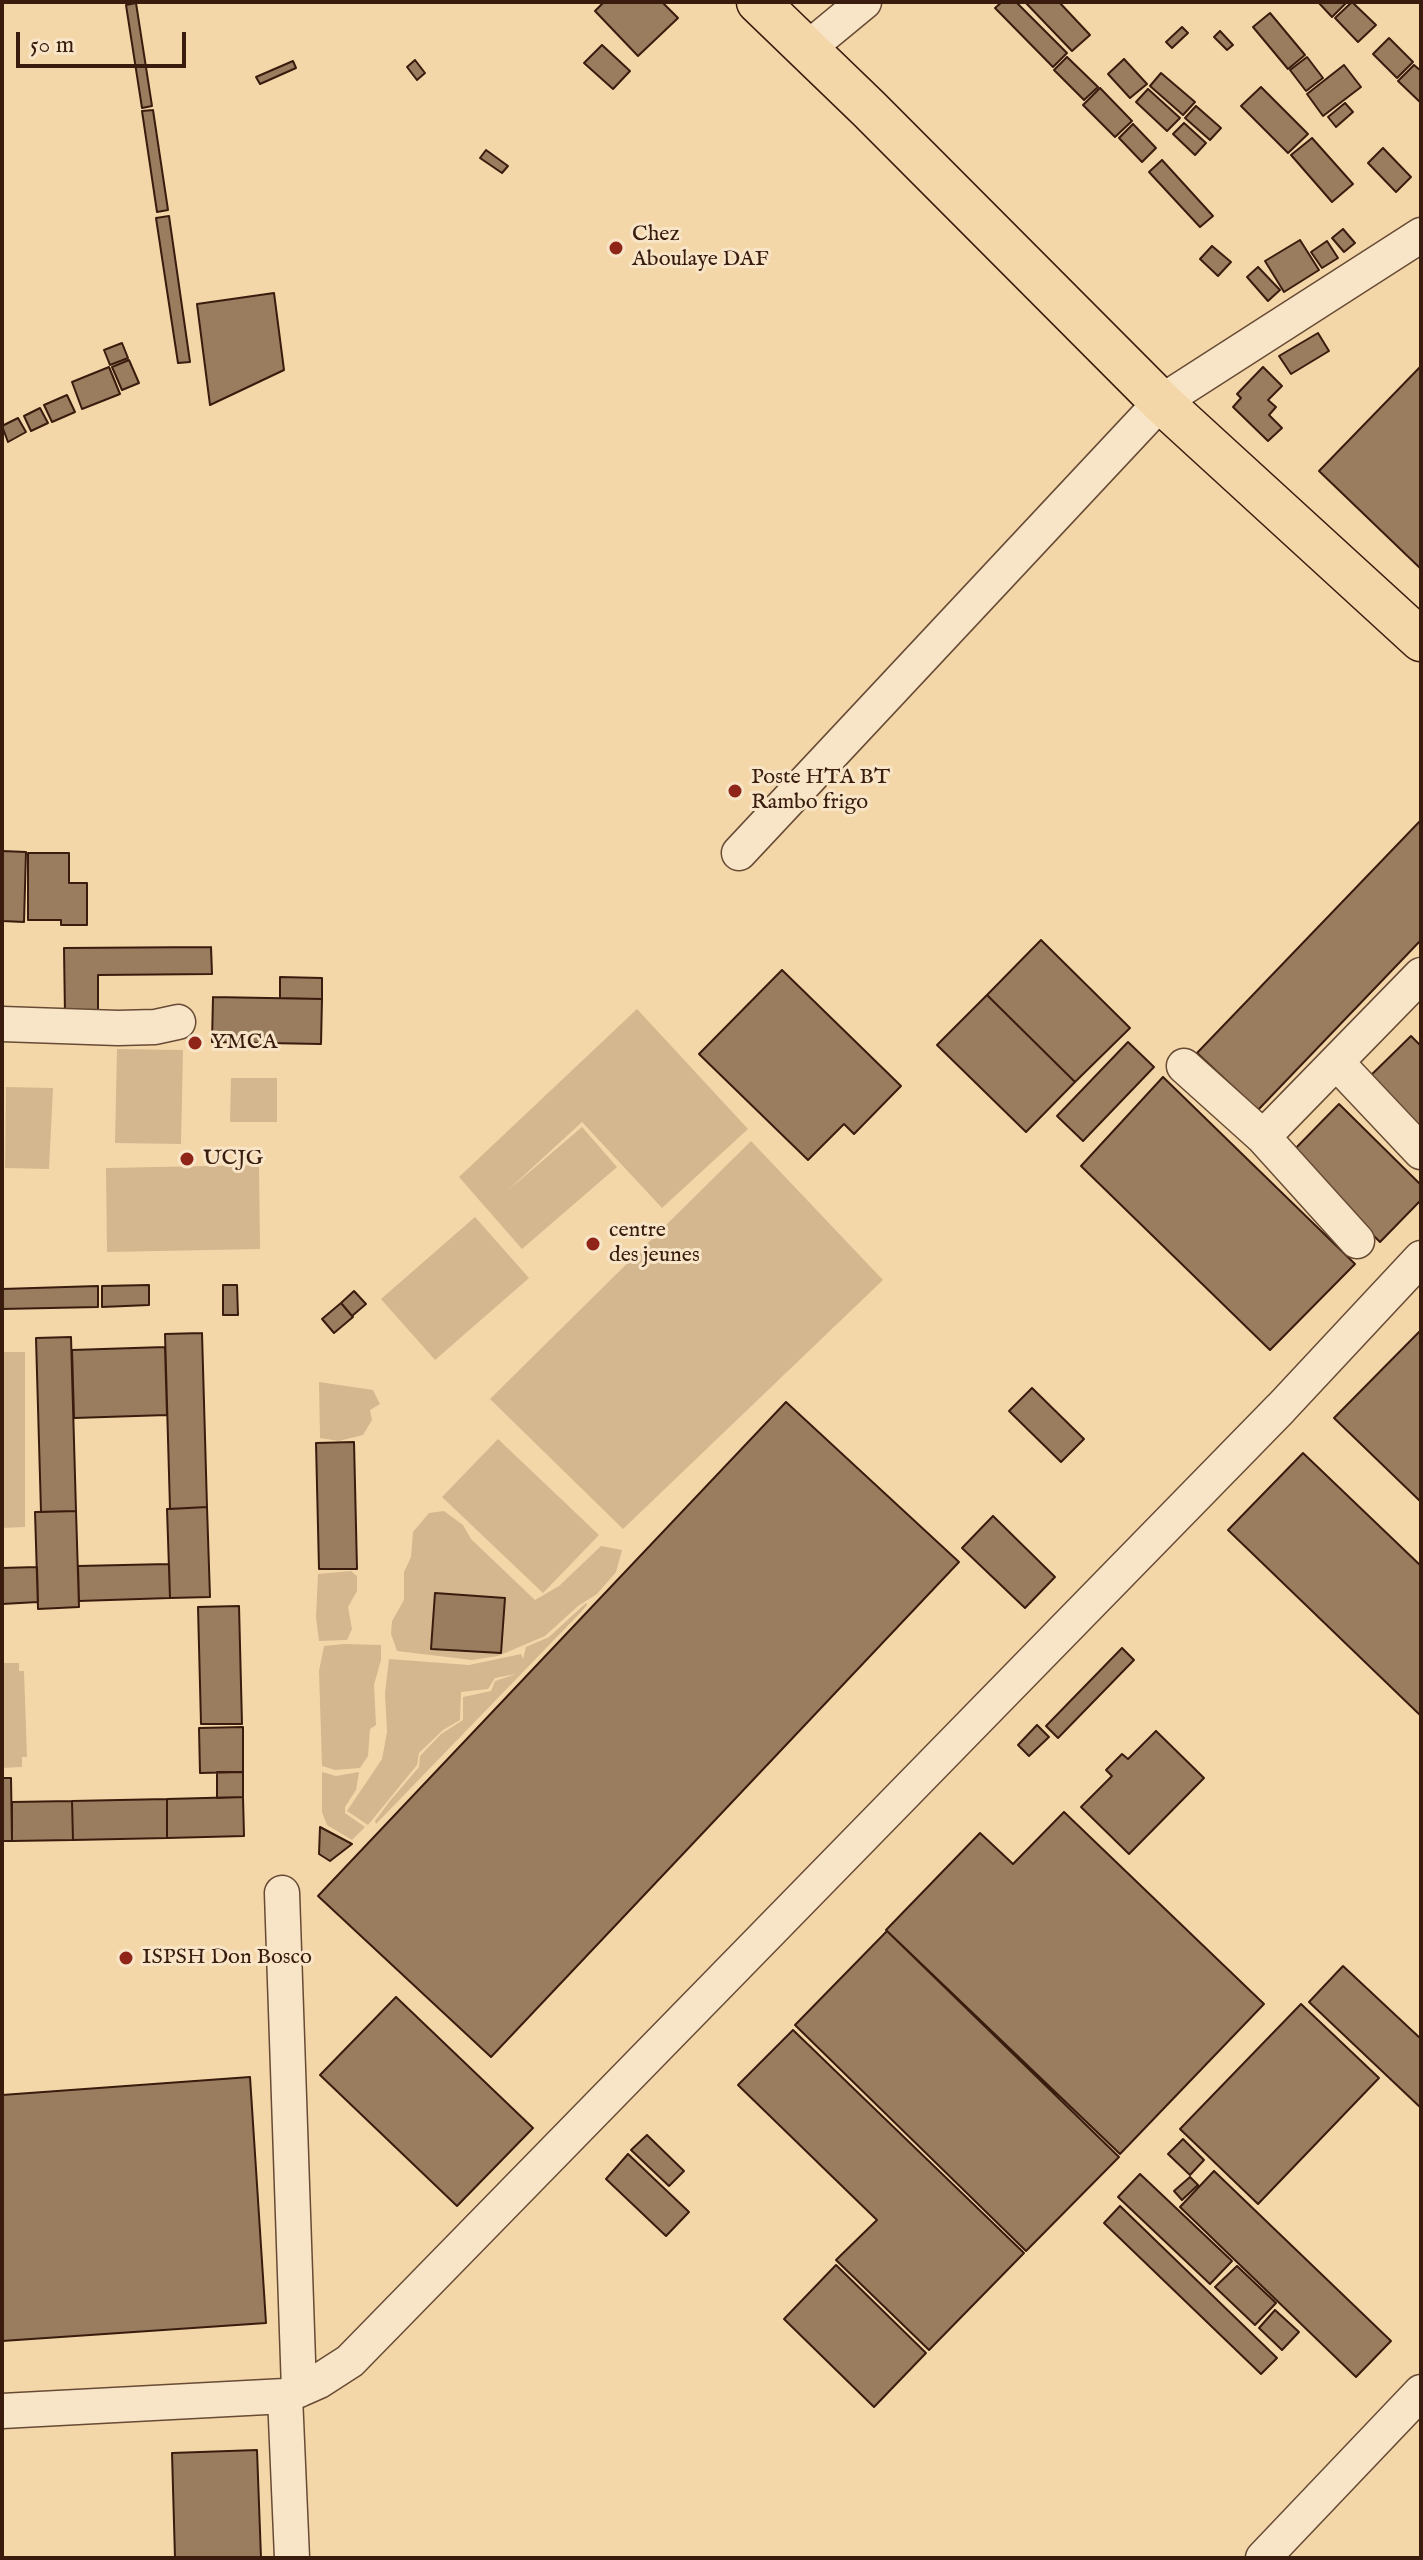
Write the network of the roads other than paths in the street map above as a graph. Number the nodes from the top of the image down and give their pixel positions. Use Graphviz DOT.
graph roads {
  1 [pos="758,2"];
  2 [pos="864,2"];
  3 [pos="807,49"];
  4 [pos="1421,235"];
  5 [pos="1161,402"];
  6 [pos="1421,640"];
  7 [pos="739,853"];
  8 [pos="1415,995"];
  9 [pos="178,1022"];
  10 [pos="2,1024"];
  11 [pos="1337,1063"];
  12 [pos="1184,1066"];
  13 [pos="1263,1137"];
  14 [pos="1421,1152"];
  15 [pos="1357,1241"];
  16 [pos="1421,1258"];
  17 [pos="282,1893"];
  18 [pos="1421,2392"];
  19 [pos="292,2393"];
  20 [pos="2,2411"];
  21 [pos="292,2558"];
  22 [pos="1263,2558"];
  1 -- 3 [label="main road"];
  2 -- 3 [label="lane"];
  3 -- 5 [label="main road"];
  4 -- 5 [label="lane"];
  5 -- 6 [label="main road"];
  5 -- 7 [label="lane"];
  8 -- 11 [label="lane"];
  9 -- 10 [label="lane"];
  11 -- 13 [label="lane"];
  11 -- 14 [label="lane"];
  12 -- 13 [label="lane"];
  13 -- 15 [label="lane"];
  16 -- 19 [label="lane"];
  17 -- 19 [label="lane"];
  18 -- 22 [label="lane"];
  19 -- 20 [label="lane"];
  19 -- 21 [label="lane"];
}
